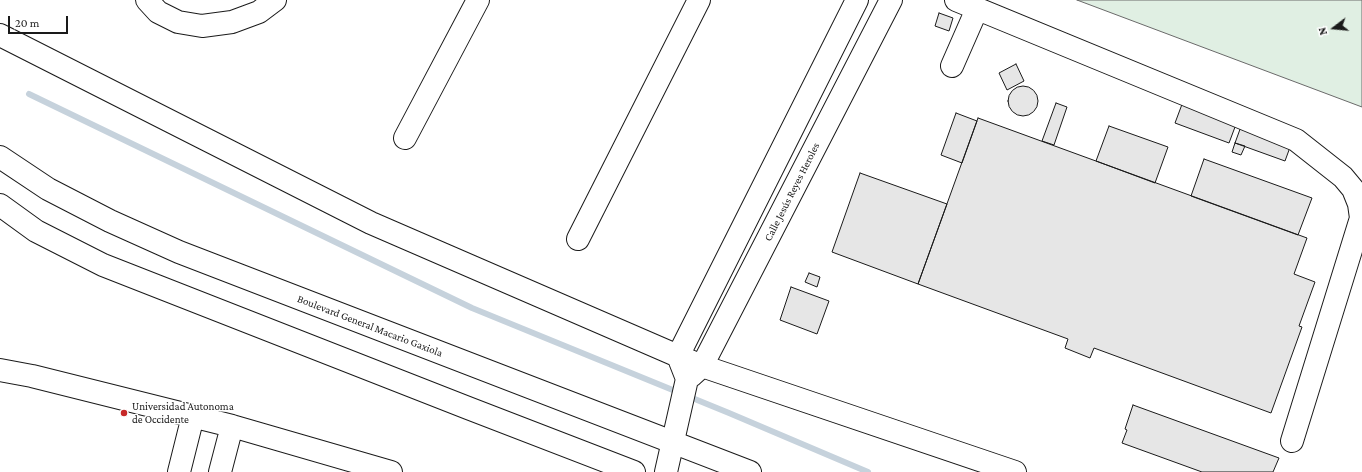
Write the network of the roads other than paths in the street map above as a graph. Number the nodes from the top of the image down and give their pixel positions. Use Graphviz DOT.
graph roads {
  1 [pos="147,0"];
  2 [pos="275,0"];
  3 [pos="478,0"];
  4 [pos="699,0"];
  5 [pos="857,0"];
  6 [pos="891,0"];
  7 [pos="956,0"];
  8 [pos="977,9"];
  9 [pos="0,35"];
  10 [pos="952,66"];
  11 [pos="405,138"];
  12 [pos="0,157"];
  13 [pos="0,205"];
  14 [pos="578,239"];
  15 [pos="678,356"];
  16 [pos="0,370"];
  17 [pos="691,377"];
  18 [pos="193,416"];
  19 [pos="232,426"];
  20 [pos="1292,441"];
  21 [pos="673,442"];
  22 [pos="178,472"];
  23 [pos="220,472"];
  24 [pos="391,472"];
  25 [pos="634,472"];
  26 [pos="666,472"];
  27 [pos="750,472"];
  28 [pos="1015,472"];
  1 -- 2 [label="main road"];
  3 -- 11 [label="main road"];
  4 -- 14 [label="main road"];
  5 -- 15 [label="main road"];
  6 -- 17 [label="main road, Calle Jesús Reyes Heroles"];
  7 -- 8 [label="main road"];
  8 -- 10 [label="main road"];
  8 -- 20 [label="main road"];
  9 -- 15 [label="main road"];
  12 -- 21 [label="main road, Boulevard General Macario Gaxiola"];
  13 -- 25 [label="main road"];
  15 -- 17 [label="main road"];
  16 -- 18 [label="main road"];
  17 -- 21 [label="main road, Calle Jesús Reyes Heroles"];
  17 -- 28 [label="main road"];
  18 -- 19 [label="main road"];
  18 -- 22 [label="main road"];
  19 -- 23 [label="main road"];
  19 -- 24 [label="main road"];
  21 -- 26 [label="main road"];
  21 -- 27 [label="main road, Boulevard General Macario Gaxiola"];
}
